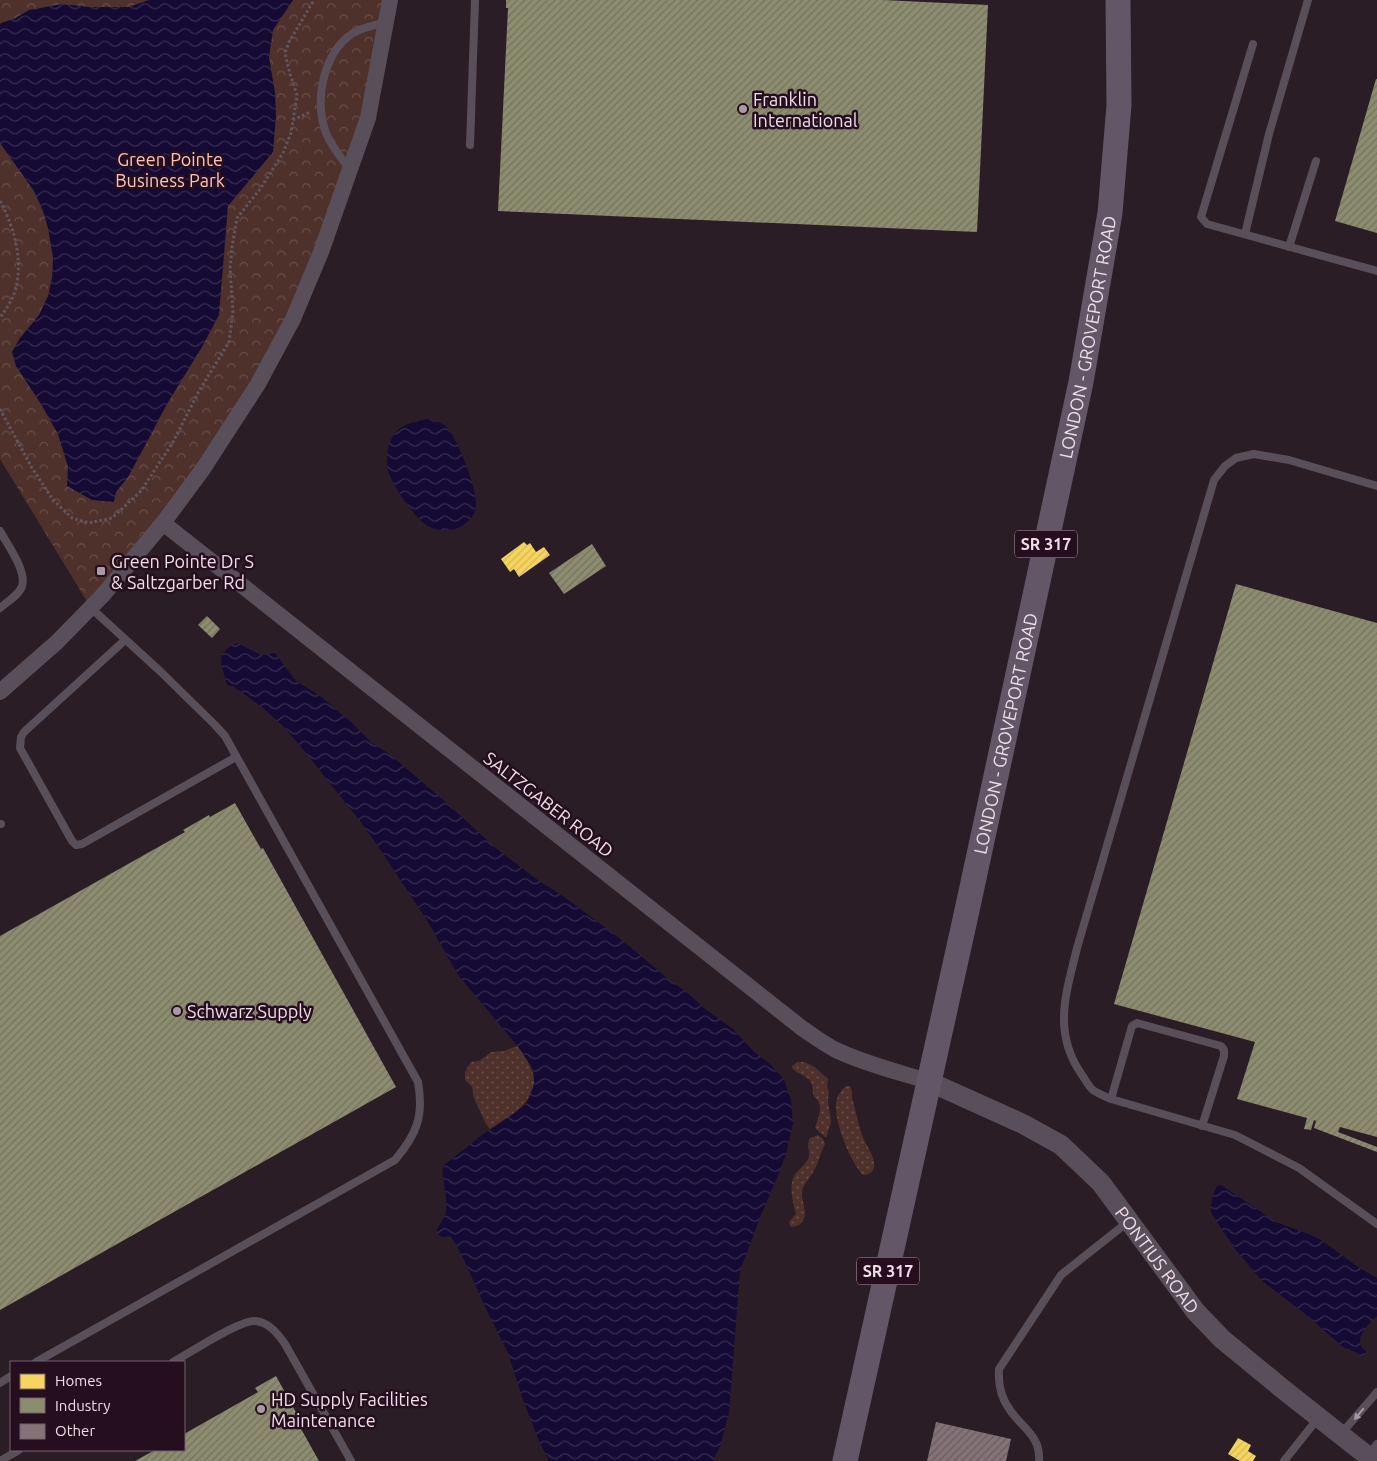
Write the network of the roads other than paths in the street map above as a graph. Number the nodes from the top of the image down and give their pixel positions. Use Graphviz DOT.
graph roads {
  1 [pos="390,0"];
  2 [pos="475,0"];
  3 [pos="1118,0"];
  4 [pos="1308,0"];
  5 [pos="386,22"];
  6 [pos="1253,44"];
  7 [pos="470,145"];
  8 [pos="1316,161"];
  9 [pos="350,170"];
  10 [pos="1245,234"];
  11 [pos="1289,247"];
  12 [pos="1377,271"];
  13 [pos="1377,486"];
  14 [pos="163,523"];
  15 [pos="0,531"];
  16 [pos="0,608"];
  17 [pos="91,608"];
  18 [pos="125,640"];
  19 [pos="0,692"];
  20 [pos="236,757"];
  21 [pos="930,1082"];
  22 [pos="1111,1099"];
  23 [pos="1202,1126"];
  24 [pos="1129,1221"];
  25 [pos="1377,1224"];
  26 [pos="38,1361"];
  27 [pos="175,1361"];
  28 [pos="1377,1392"];
  29 [pos="1318,1418"];
  30 [pos="1340,1435"];
  31 [pos="17,1451"];
  32 [pos="1373,1454"];
  33 [pos="0,1461"];
  34 [pos="351,1461"];
  35 [pos="845,1461"];
  36 [pos="1040,1461"];
  37 [pos="1284,1461"];
  1 -- 5 [label="street"];
  2 -- 7 [label="lane"];
  3 -- 21 [label="main road, LONDON - GROVEPORT ROAD / SR 317"];
  4 -- 10 [label="lane"];
  5 -- 9 [label="street"];
  5 -- 9 [label="lane"];
  6 -- 10 [label="lane"];
  8 -- 11 [label="lane"];
  9 -- 14 [label="street"];
  10 -- 11 [label="lane"];
  11 -- 12 [label="lane"];
  13 -- 22 [label="lane"];
  14 -- 17 [label="street"];
  14 -- 21 [label="street, SALTZGABER ROAD"];
  15 -- 16 [label="lane"];
  17 -- 18 [label="lane"];
  17 -- 19 [label="street"];
  18 -- 20 [label="lane"];
  18 -- 20 [label="lane"];
  20 -- 26 [label="lane"];
  21 -- 24 [label="street, PONTIUS ROAD"];
  21 -- 35 [label="main road, LONDON - GROVEPORT ROAD / SR 317"];
  22 -- 23 [label="lane"];
  22 -- 23 [label="lane"];
  23 -- 25 [label="lane"];
  24 -- 29 [label="street, PONTIUS ROAD"];
  24 -- 36 [label="lane"];
  27 -- 34 [label="lane"];
  28 -- 30 [label="lane, one-way"];
  29 -- 30 [label="street, PONTIUS ROAD"];
  29 -- 37 [label="lane"];
  30 -- 32 [label="street, PONTIUS ROAD"];
  31 -- 33 [label="lane"];
}
